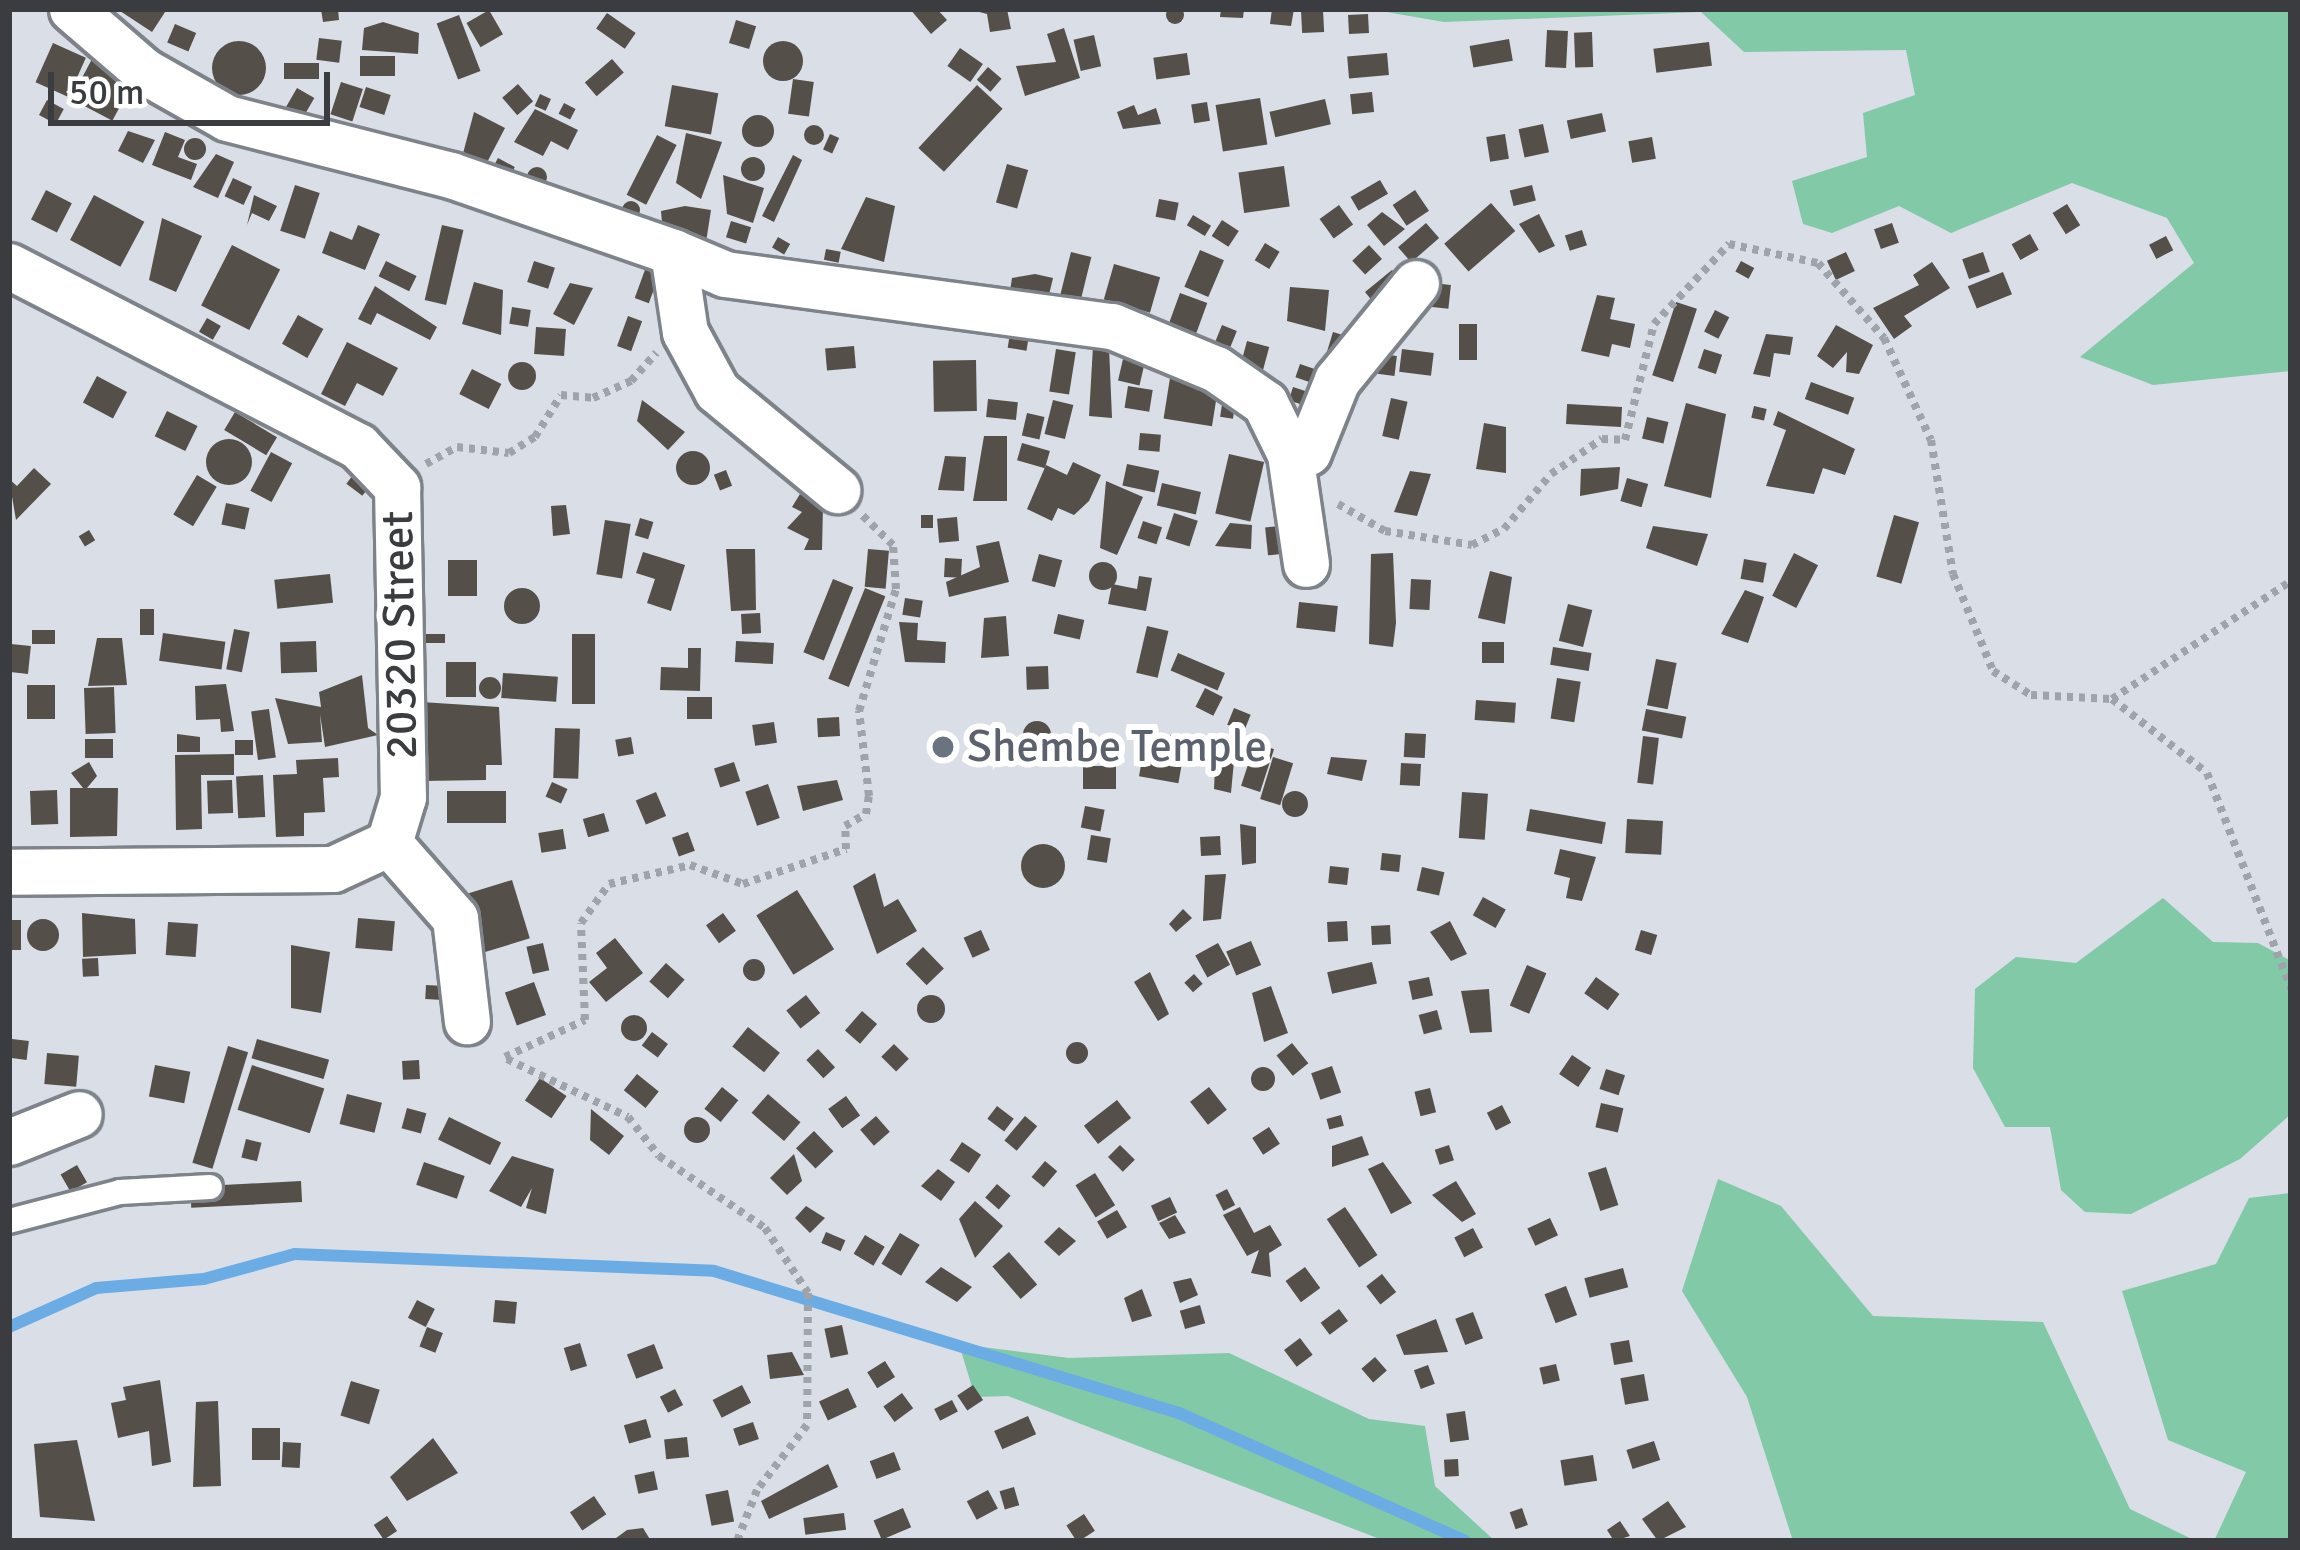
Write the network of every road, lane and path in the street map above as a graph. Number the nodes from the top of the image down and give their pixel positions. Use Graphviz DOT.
graph roads {
  1 [pos="72,9"];
  2 [pos="673,252"];
  3 [pos="9,266"];
  4 [pos="1416,283"];
  5 [pos="678,299"];
  6 [pos="1300,453"];
  7 [pos="397,487"];
  8 [pos="837,490"];
  9 [pos="1306,564"];
  10 [pos="2291,581"];
  11 [pos="2112,699"];
  12 [pos="389,843"];
  13 [pos="9,872"];
  14 [pos="2291,989"];
  15 [pos="467,1022"];
  16 [pos="505,1058"];
  17 [pos="80,1114"];
  18 [pos="9,1142"];
  19 [pos="210,1187"];
  20 [pos="9,1221"];
  21 [pos="737,1541"];
  1 -- 2 [label="street"];
  2 -- 5 [label="street"];
  2 -- 6 [label="street"];
  3 -- 7 [label="street, 20320 Street"];
  4 -- 6 [label="street"];
  5 -- 7 [label="path"];
  5 -- 8 [label="street"];
  6 -- 9 [label="street"];
  6 -- 11 [label="path"];
  7 -- 12 [label="street, 20320 Street"];
  8 -- 16 [label="path"];
  10 -- 11 [label="path"];
  11 -- 14 [label="path"];
  12 -- 13 [label="street"];
  12 -- 15 [label="street"];
  15 -- 16 [label="path"];
  16 -- 21 [label="path"];
  17 -- 18 [label="street"];
  19 -- 20 [label="lane"];
}
